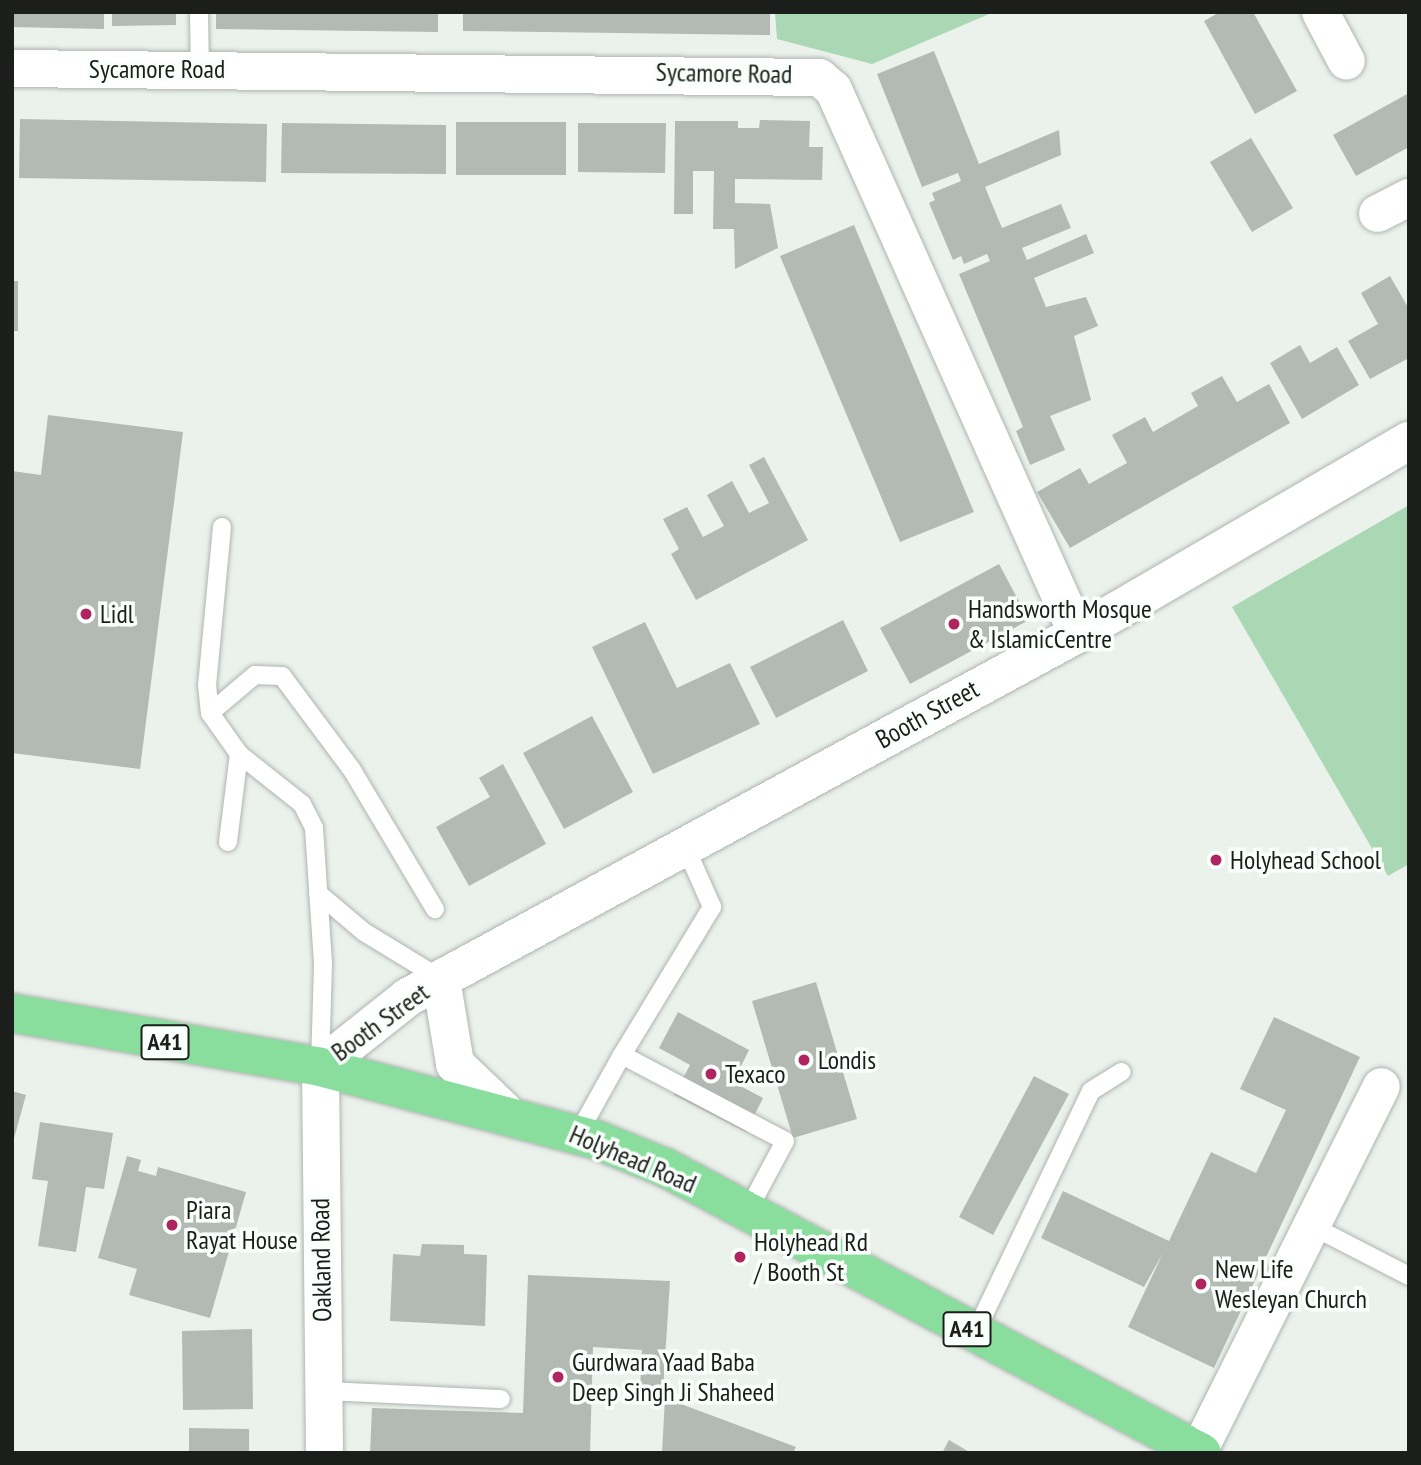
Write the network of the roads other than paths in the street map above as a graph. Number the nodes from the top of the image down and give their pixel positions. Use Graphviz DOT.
graph roads {
  1 [pos="199,12"];
  2 [pos="1320,12"];
  3 [pos="1346,61"];
  4 [pos="12,68"];
  5 [pos="200,74"];
  6 [pos="1409,441"];
  7 [pos="222,527"];
  8 [pos="1077,634"];
  9 [pos="210,713"];
  10 [pos="239,754"];
  11 [pos="228,842"];
  12 [pos="685,846"];
  13 [pos="318,893"];
  14 [pos="435,909"];
  15 [pos="441,979"];
  16 [pos="12,1013"];
  17 [pos="622,1055"];
  18 [pos="320,1067"];
  19 [pos="1122,1072"];
  20 [pos="1381,1086"];
  21 [pos="504,1111"];
  22 [pos="578,1134"];
  23 [pos="747,1212"];
  24 [pos="1311,1226"];
  25 [pos="1409,1276"];
  26 [pos="975,1333"];
  27 [pos="324,1391"];
  28 [pos="501,1399"];
  29 [pos="1200,1452"];
  30 [pos="324,1453"];
  1 -- 5 [label="lane"];
  2 -- 3 [label="street"];
  4 -- 5 [label="street, Sycamore Road"];
  5 -- 8 [label="street, Sycamore Road"];
  6 -- 8 [label="main road, Booth Street"];
  7 -- 9 [label="lane"];
  8 -- 12 [label="main road, Booth Street"];
  9 -- 10 [label="lane"];
  9 -- 14 [label="lane"];
  10 -- 11 [label="lane"];
  10 -- 13 [label="lane"];
  12 -- 15 [label="main road, Booth Street"];
  12 -- 17 [label="lane"];
  13 -- 15 [label="lane"];
  13 -- 18 [label="lane"];
  15 -- 18 [label="main road, Booth Street"];
  15 -- 21 [label="main road, Booth Street"];
  16 -- 18 [label="highway, Holyhead Road / A41"];
  17 -- 22 [label="lane"];
  17 -- 23 [label="lane"];
  18 -- 21 [label="highway, Holyhead Road / A41"];
  18 -- 27 [label="street, Oakland Road"];
  19 -- 26 [label="lane"];
  20 -- 24 [label="street"];
  21 -- 22 [label="highway, Holyhead Road / A41"];
  22 -- 23 [label="highway, Holyhead Road / A41"];
  23 -- 26 [label="highway, Holyhead Road / A41"];
  24 -- 25 [label="lane"];
  24 -- 29 [label="street"];
  26 -- 29 [label="highway, Holyhead Road / A41"];
  27 -- 28 [label="lane"];
  27 -- 30 [label="street, Oakland Road"];
}
